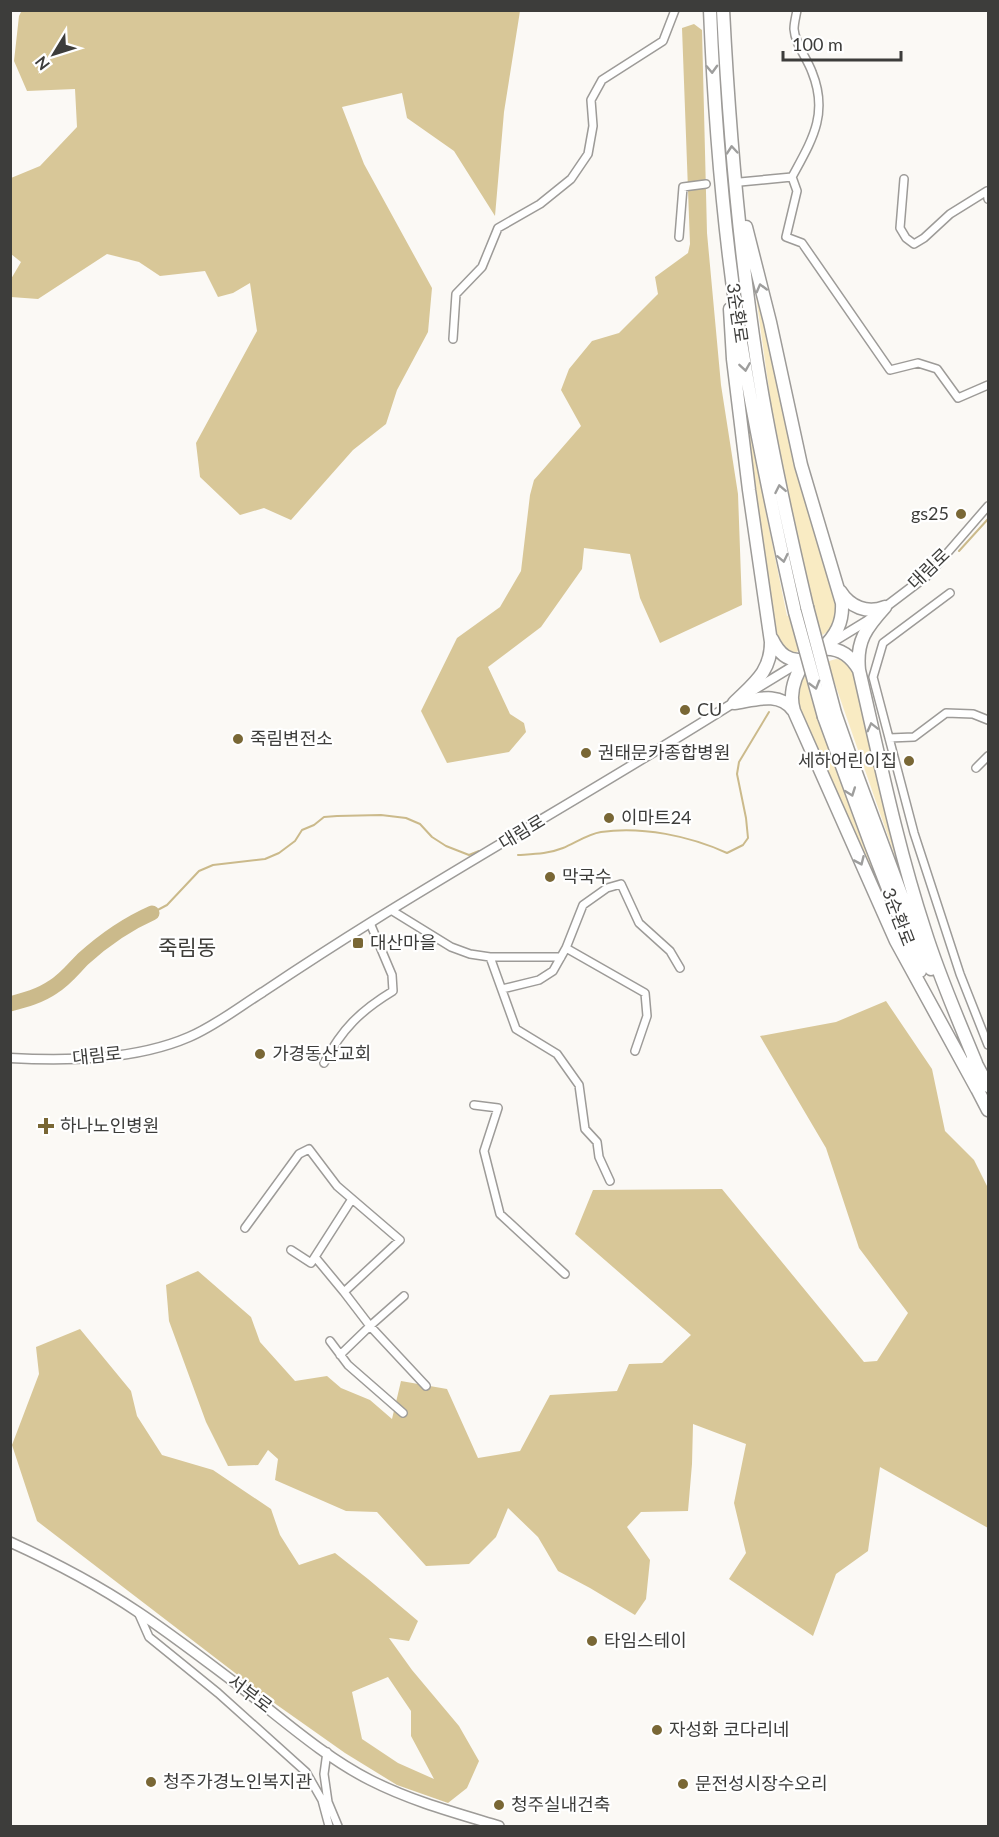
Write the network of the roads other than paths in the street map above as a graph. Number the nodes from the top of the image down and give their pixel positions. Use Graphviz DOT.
graph roads {
  1 [pos="675,10"];
  2 [pos="710,10"];
  3 [pos="723,10"];
  4 [pos="797,10"];
  5 [pos="716,121"];
  6 [pos="792,177"];
  7 [pos="904,178"];
  8 [pos="737,179"];
  9 [pos="706,184"];
  10 [pos="988,199"];
  11 [pos="679,237"];
  12 [pos="453,339"];
  13 [pos="988,385"];
  14 [pos="988,506"];
  15 [pos="928,574"];
  16 [pos="838,589"];
  17 [pos="950,593"];
  18 [pos="885,608"];
  19 [pos="801,610"];
  20 [pos="770,633"];
  21 [pos="822,649"];
  22 [pos="806,658"];
  23 [pos="859,670"];
  24 [pos="734,703"];
  25 [pos="794,711"];
  26 [pos="830,715"];
  27 [pos="988,720"];
  28 [pos="889,738"];
  29 [pos="988,756"];
  30 [pos="976,768"];
  31 [pos="391,910"];
  32 [pos="370,923"];
  33 [pos="566,948"];
  34 [pos="490,957"];
  35 [pos="561,957"];
  36 [pos="680,968"];
  37 [pos="502,989"];
  38 [pos="988,1045"];
  39 [pos="634,1051"];
  40 [pos="10,1058"];
  41 [pos="324,1063"];
  42 [pos="976,1063"];
  43 [pos="983,1087"];
  44 [pos="474,1105"];
  45 [pos="988,1110"];
  46 [pos="610,1181"];
  47 [pos="352,1199"];
  48 [pos="245,1228"];
  49 [pos="291,1250"];
  50 [pos="315,1257"];
  51 [pos="565,1274"];
  52 [pos="344,1292"];
  53 [pos="404,1296"];
  54 [pos="370,1326"];
  55 [pos="330,1341"];
  56 [pos="340,1355"];
  57 [pos="426,1386"];
  58 [pos="403,1413"];
  59 [pos="10,1542"];
  60 [pos="138,1612"];
  61 [pos="327,1752"];
  62 [pos="329,1827"];
  63 [pos="338,1827"];
  64 [pos="499,1827"];
  1 -- 12 [label="street"];
  2 -- 5 [label="highway, 3순환로, one-way"];
  8 -- 3 [label="highway, 3순환로, one-way"];
  4 -- 6 [label="street"];
  5 -- 19 [label="highway, 3순환로, one-way"];
  5 -- 20 [label="highway"];
  6 -- 8 [label="street"];
  6 -- 13 [label="street"];
  7 -- 10 [label="street"];
  16 -- 8 [label="highway, one-way"];
  19 -- 8 [label="highway, 3순환로, one-way"];
  9 -- 11 [label="street"];
  14 -- 15 [label="street, 대림로"];
  15 -- 18 [label="street, 대림로"];
  16 -- 18 [label="highway"];
  16 -- 21 [label="highway"];
  17 -- 28 [label="street"];
  18 -- 21 [label="street, 대림로"];
  18 -- 23 [label="highway"];
  19 -- 26 [label="highway, bridge"];
  20 -- 22 [label="highway"];
  20 -- 24 [label="highway"];
  21 -- 22 [label="street, 대림로"];
  21 -- 23 [label="highway"];
  22 -- 24 [label="street, 대림로"];
  22 -- 25 [label="highway"];
  42 -- 23 [label="highway, one-way"];
  24 -- 25 [label="highway"];
  24 -- 31 [label="street, 대림로"];
  25 -- 43 [label="highway, one-way"];
  26 -- 42 [label="highway, 3순환로"];
  26 -- 43 [label="highway, 3순환로, one-way"];
  27 -- 28 [label="street"];
  28 -- 38 [label="street"];
  29 -- 30 [label="street"];
  31 -- 32 [label="street, 대림로"];
  31 -- 34 [label="street"];
  32 -- 40 [label="street, 대림로"];
  32 -- 41 [label="street"];
  33 -- 35 [label="street"];
  33 -- 36 [label="street"];
  33 -- 39 [label="street"];
  34 -- 35 [label="street"];
  34 -- 37 [label="street"];
  35 -- 37 [label="street"];
  37 -- 46 [label="street"];
  42 -- 43 [label="highway, 3순환로"];
  43 -- 45 [label="highway, 3순환로"];
  44 -- 51 [label="street"];
  47 -- 48 [label="street"];
  47 -- 50 [label="street"];
  47 -- 52 [label="street"];
  49 -- 50 [label="street"];
  50 -- 52 [label="street"];
  52 -- 54 [label="street"];
  53 -- 54 [label="street"];
  54 -- 56 [label="street"];
  54 -- 57 [label="street"];
  55 -- 56 [label="street"];
  56 -- 58 [label="street"];
  59 -- 60 [label="main road, 서부로"];
  60 -- 61 [label="main road, 서부로"];
  60 -- 62 [label="street"];
  61 -- 63 [label="street"];
  61 -- 64 [label="main road, 서부로"];
}
